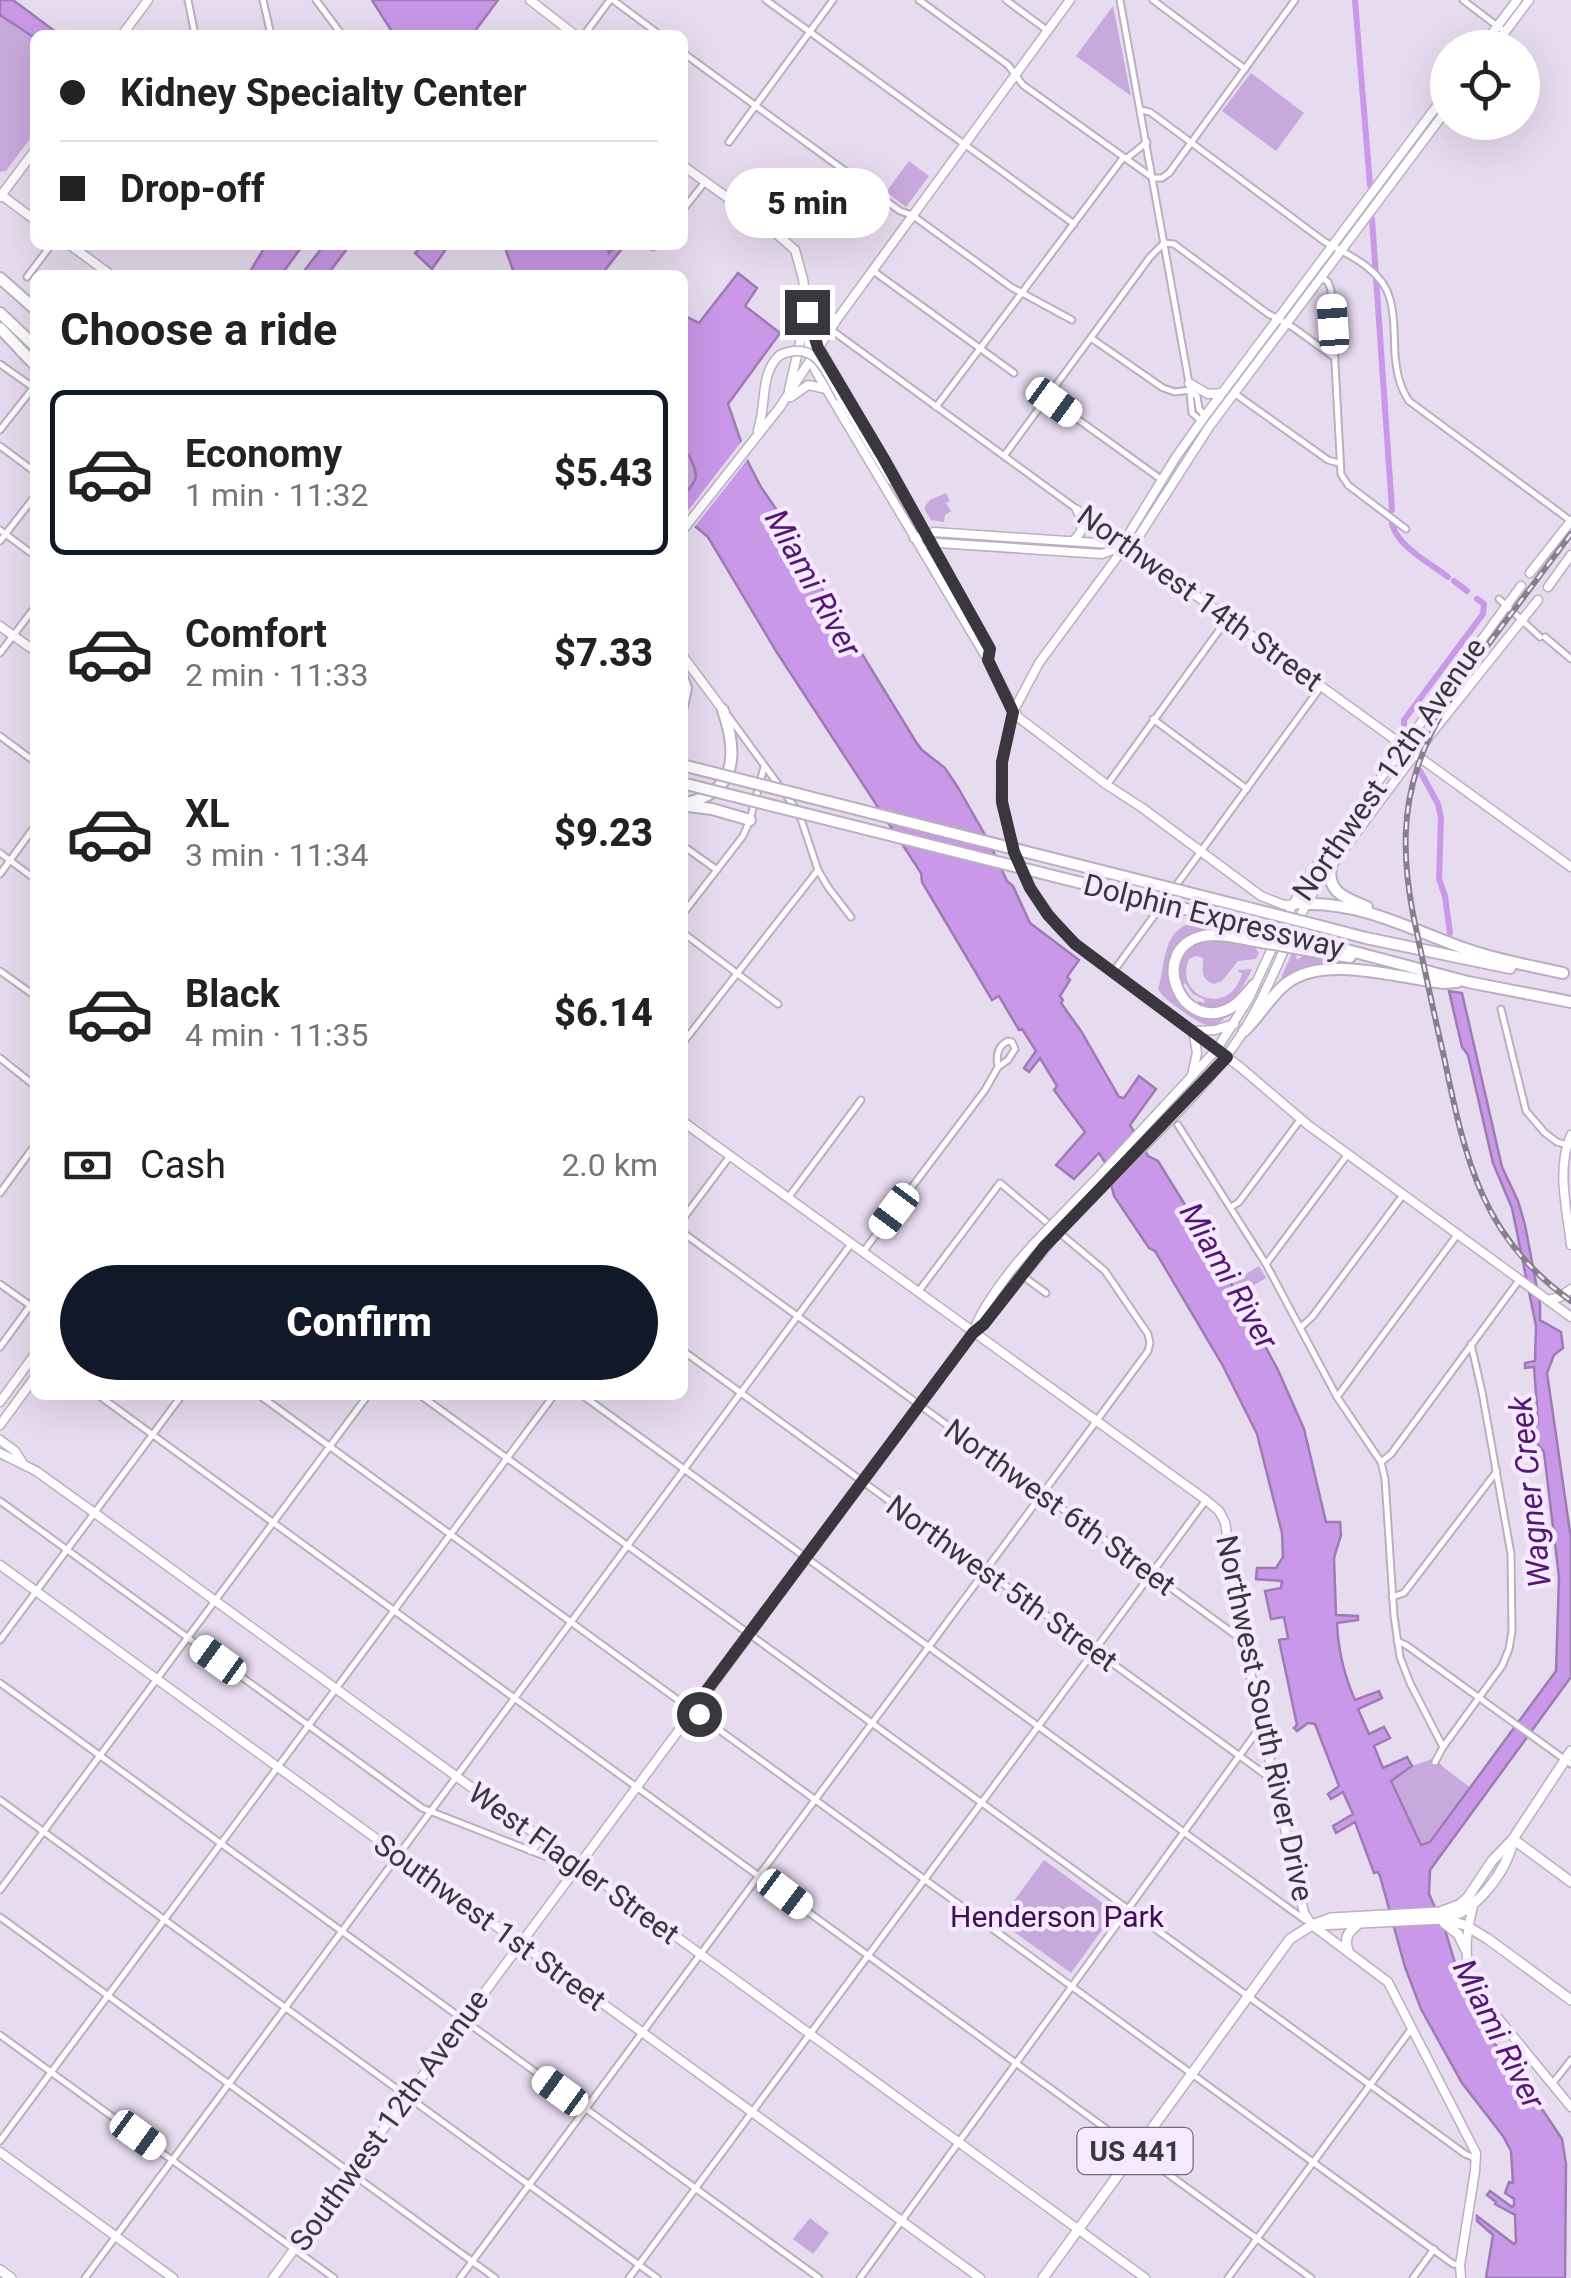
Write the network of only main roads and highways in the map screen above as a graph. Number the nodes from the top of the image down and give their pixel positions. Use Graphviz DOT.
graph roads {
  1 [pos="148,0"];
  2 [pos="530,0"];
  3 [pos="1070,0"];
  4 [pos="1517,0"];
  5 [pos="1529,0"];
  6 [pos="1502,29"];
  7 [pos="126,30"];
  8 [pos="569,30"];
  9 [pos="1430,115"];
  10 [pos="1430,132"];
  11 [pos="30,156"];
  12 [pos="688,168"];
  13 [pos="0,193"];
  14 [pos="30,216"];
  15 [pos="77,250"];
  16 [pos="105,270"];
  17 [pos="0,278"];
  18 [pos="30,305"];
  19 [pos="0,313"];
  20 [pos="808,316"];
  21 [pos="832,326"];
  22 [pos="0,328"];
  23 [pos="30,341"];
  24 [pos="818,348"];
  25 [pos="30,360"];
  26 [pos="811,361"];
  27 [pos="1190,386"];
  28 [pos="827,389"];
  29 [pos="1227,391"];
  30 [pos="786,399"];
  31 [pos="754,440"];
  32 [pos="903,496"];
  33 [pos="1078,510"];
  34 [pos="1571,521"];
  35 [pos="688,524"];
  36 [pos="925,534"];
  37 [pos="1074,541"];
  38 [pos="917,542"];
  39 [pos="1126,544"];
  40 [pos="931,545"];
  41 [pos="1571,555"];
  42 [pos="1530,574"];
  43 [pos="1521,586"];
  44 [pos="1548,587"];
  45 [pos="1538,600"];
  46 [pos="0,626"];
  47 [pos="30,648"];
  48 [pos="988,660"];
  49 [pos="688,663"];
  50 [pos="723,710"];
  51 [pos="1013,712"];
  52 [pos="1030,728"];
  53 [pos="1005,741"];
  54 [pos="1404,746"];
  55 [pos="1415,754"];
  56 [pos="688,767"];
  57 [pos="688,785"];
  58 [pos="688,802"];
  59 [pos="688,805"];
  60 [pos="750,820"];
  61 [pos="1331,866"];
  62 [pos="1571,867"];
  63 [pos="1306,904"];
  64 [pos="1292,905"];
  65 [pos="1394,921"];
  66 [pos="1310,946"];
  67 [pos="1567,974"];
  68 [pos="1468,982"];
  69 [pos="1254,986"];
  70 [pos="1571,1002"];
  71 [pos="1239,1028"];
  72 [pos="1193,1030"];
  73 [pos="1217,1050"];
  74 [pos="1227,1057"];
  75 [pos="1191,1078"];
  76 [pos="688,1126"];
  77 [pos="1570,1140"];
  78 [pos="1049,1236"];
  79 [pos="1571,1245"];
  80 [pos="1571,1289"];
  81 [pos="1544,1297"];
  82 [pos="1571,1316"];
  83 [pos="973,1333"];
  84 [pos="30,1361"];
  85 [pos="30,1385"];
  86 [pos="0,1402"];
  87 [pos="0,1424"];
  88 [pos="0,1440"];
  89 [pos="0,1453"];
  90 [pos="22,1462"];
  91 [pos="0,1565"];
  92 [pos="1569,1758"];
  93 [pos="537,1836"];
  94 [pos="1513,1839"];
  95 [pos="531,1850"];
  96 [pos="1500,1853"];
  97 [pos="578,1866"];
  98 [pos="1571,1882"];
  99 [pos="1473,1906"];
  100 [pos="1370,1919"];
  101 [pos="1454,1919"];
  102 [pos="1312,1924"];
  103 [pos="1358,1924"];
  104 [pos="1468,1927"];
  105 [pos="1488,1939"];
  106 [pos="520,1943"];
  107 [pos="1348,1951"];
  108 [pos="1468,1951"];
  109 [pos="1571,2000"];
  110 [pos="1571,2107"];
  111 [pos="0,2152"];
  112 [pos="1079,2230"];
  113 [pos="0,2270"];
  114 [pos="11,2278"];
  115 [pos="172,2278"];
  116 [pos="272,2278"];
  117 [pos="980,2278"];
  118 [pos="1044,2278"];
  119 [pos="1145,2278"];
  120 [pos="1462,2278"];
  1 -- 7 [label="main road"];
  2 -- 8 [label="main road"];
  3 -- 21 [label="main road"];
  4 -- 6 [label="main road"];
  5 -- 6 [label="main road"];
  9 -- 29 [label="main road"];
  10 -- 29 [label="main road"];
  11 -- 13 [label="main road"];
  12 -- 20 [label="main road"];
  13 -- 14 [label="main road"];
  15 -- 16 [label="main road"];
  17 -- 18 [label="highway"];
  19 -- 23 [label="highway"];
  20 -- 21 [label="main road"];
  20 -- 24 [label="main road"];
  20 -- 26 [label="main road"];
  20 -- 30 [label="main road"];
  21 -- 24 [label="main road"];
  22 -- 25 [label="highway"];
  24 -- 26 [label="main road"];
  24 -- 32 [label="main road"];
  26 -- 28 [label="main road"];
  26 -- 30 [label="main road"];
  27 -- 29 [label="main road"];
  28 -- 30 [label="main road"];
  28 -- 38 [label="main road"];
  29 -- 39 [label="main road"];
  30 -- 31 [label="main road"];
  31 -- 32 [label="main road, bridge"];
  31 -- 35 [label="main road"];
  32 -- 36 [label="main road"];
  33 -- 37 [label="main road"];
  34 -- 42 [label="main road"];
  36 -- 37 [label="main road"];
  36 -- 38 [label="main road"];
  36 -- 40 [label="main road"];
  37 -- 39 [label="main road"];
  38 -- 40 [label="main road"];
  38 -- 48 [label="main road"];
  39 -- 40 [label="main road"];
  39 -- 51 [label="main road"];
  39 -- 54 [label="main road, Northwest 14th Street"];
  40 -- 48 [label="main road"];
  41 -- 44 [label="main road"];
  43 -- 54 [label="main road, Northwest 12th Avenue"];
  45 -- 55 [label="main road, Northwest 12th Avenue"];
  46 -- 47 [label="main road"];
  48 -- 51 [label="main road"];
  49 -- 50 [label="main road"];
  50 -- 58 [label="highway"];
  51 -- 52 [label="main road"];
  51 -- 53 [label="main road"];
  52 -- 53 [label="main road"];
  52 -- 64 [label="main road"];
  53 -- 72 [label="main road"];
  54 -- 55 [label="main road, Northwest 14th Street"];
  54 -- 64 [label="main road, Northwest 12th Avenue"];
  55 -- 61 [label="main road, Northwest 12th Avenue"];
  55 -- 62 [label="main road, Northwest 14th Street"];
  56 -- 67 [label="highway, Dolphin Expressway, bridge"];
  57 -- 66 [label="highway, Dolphin Expressway, bridge"];
  59 -- 60 [label="highway"];
  61 -- 63 [label="main road, Northwest 12th Avenue"];
  61 -- 65 [label="highway"];
  63 -- 64 [label="main road"];
  63 -- 65 [label="highway"];
  63 -- 71 [label="main road, Northwest 12th Avenue"];
  64 -- 69 [label="main road, Northwest 12th Avenue"];
  65 -- 67 [label="highway"];
  66 -- 68 [label="highway, Dolphin Expressway"];
  66 -- 69 [label="highway, bridge"];
  68 -- 70 [label="highway, Dolphin Expressway"];
  68 -- 71 [label="highway"];
  69 -- 71 [label="main road, Northwest 12th Avenue"];
  71 -- 72 [label="main road"];
  71 -- 73 [label="main road, Northwest 12th Avenue"];
  71 -- 74 [label="main road, Northwest 12th Avenue"];
  72 -- 73 [label="main road"];
  72 -- 75 [label="main road"];
  73 -- 74 [label="main road"];
  73 -- 75 [label="main road, Northwest 12th Avenue"];
  74 -- 78 [label="main road, Northwest 12th Avenue, bridge"];
  74 -- 81 [label="main road"];
  75 -- 78 [label="main road, Northwest 12th Avenue, bridge"];
  76 -- 83 [label="main road"];
  77 -- 79 [label="main road"];
  78 -- 83 [label="main road, Northwest 12th Avenue"];
  78 -- 83 [label="main road, Northwest 12th Avenue"];
  80 -- 81 [label="main road"];
  81 -- 82 [label="main road"];
  83 -- 97 [label="main road, Northwest 12th Avenue"];
  83 -- 102 [label="main road, Northwest South River Drive"];
  84 -- 86 [label="main road"];
  85 -- 87 [label="main road"];
  88 -- 90 [label="main road"];
  89 -- 90 [label="main road, West Flagler Street"];
  90 -- 93 [label="main road, West Flagler Street"];
  91 -- 106 [label="main road, Southwest 1st Street"];
  92 -- 94 [label="main road"];
  93 -- 95 [label="main road"];
  93 -- 97 [label="main road, West Flagler Street"];
  94 -- 96 [label="main road"];
  94 -- 98 [label="main road"];
  94 -- 99 [label="main road"];
  96 -- 99 [label="main road"];
  96 -- 101 [label="main road"];
  97 -- 106 [label="main road, Southwest 12th Avenue"];
  97 -- 112 [label="main road, West Flagler Street"];
  99 -- 101 [label="main road"];
  99 -- 104 [label="main road"];
  99 -- 105 [label="main road"];
  100 -- 101 [label="main road"];
  100 -- 101 [label="main road"];
  100 -- 102 [label="main road"];
  100 -- 103 [label="main road"];
  101 -- 104 [label="main road"];
  101 -- 108 [label="main road"];
  102 -- 103 [label="main road"];
  102 -- 107 [label="main road, Northwest South River Drive"];
  102 -- 112 [label="main road, US 441"];
  103 -- 107 [label="main road"];
  104 -- 105 [label="main road"];
  104 -- 108 [label="main road"];
  105 -- 108 [label="main road"];
  105 -- 109 [label="main road"];
  106 -- 116 [label="main road, Southwest 12th Avenue"];
  106 -- 117 [label="main road, Southwest 1st Street"];
  107 -- 120 [label="main road, Northwest South River Drive"];
  108 -- 110 [label="main road"];
  111 -- 115 [label="main road"];
  112 -- 118 [label="main road, US 441"];
  112 -- 119 [label="main road, West Flagler Street"];
  113 -- 114 [label="main road"];
}
